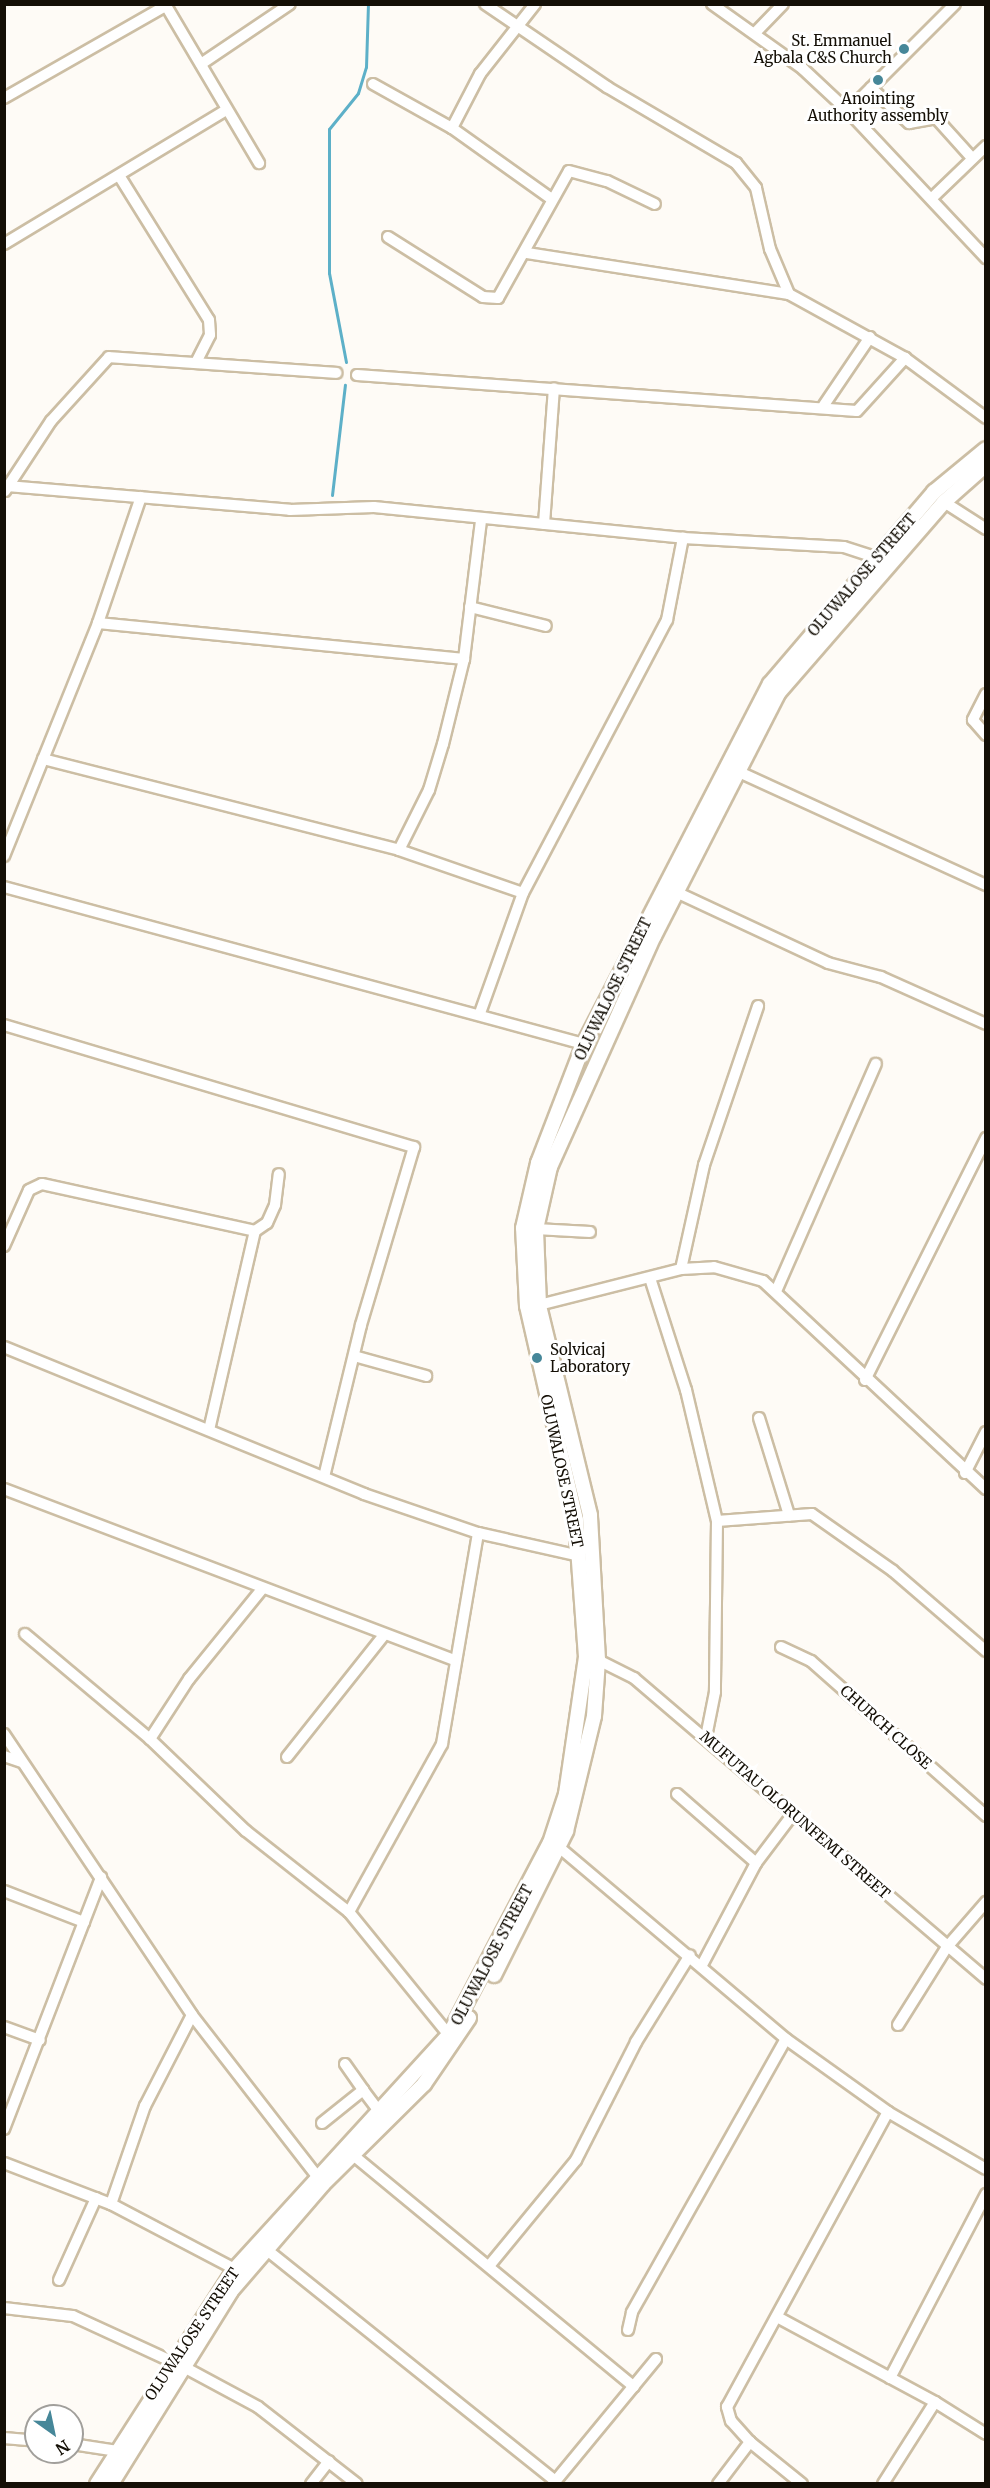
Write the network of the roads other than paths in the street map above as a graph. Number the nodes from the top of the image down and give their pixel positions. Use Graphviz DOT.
graph roads {
  1 [pos="290,4"];
  2 [pos="485,4"];
  3 [pos="535,4"];
  4 [pos="712,4"];
  5 [pos="783,4"];
  6 [pos="955,4"];
  7 [pos="165,5"];
  8 [pos="516,26"];
  9 [pos="755,33"];
  10 [pos="201,64"];
  11 [pos="373,84"];
  12 [pos="871,88"];
  13 [pos="4,98"];
  14 [pos="226,111"];
  15 [pos="848,111"];
  16 [pos="452,128"];
  17 [pos="986,146"];
  18 [pos="972,158"];
  19 [pos="259,163"];
  20 [pos="120,177"];
  21 [pos="550,198"];
  22 [pos="932,198"];
  23 [pos="655,204"];
  24 [pos="388,237"];
  25 [pos="4,244"];
  26 [pos="527,253"];
  27 [pos="986,258"];
  28 [pos="789,294"];
  29 [pos="870,337"];
  30 [pos="905,358"];
  31 [pos="196,362"];
  32 [pos="336,373"];
  33 [pos="357,375"];
  34 [pos="554,388"];
  35 [pos="824,405"];
  36 [pos="986,418"];
  37 [pos="986,449"];
  38 [pos="986,465"];
  39 [pos="6,488"];
  40 [pos="141,497"];
  41 [pos="944,502"];
  42 [pos="481,520"];
  43 [pos="544,524"];
  44 [pos="986,529"];
  45 [pos="683,538"];
  46 [pos="878,558"];
  47 [pos="470,607"];
  48 [pos="98,623"];
  49 [pos="546,626"];
  50 [pos="464,659"];
  51 [pos="986,694"];
  52 [pos="986,735"];
  53 [pos="43,759"];
  54 [pos="739,772"];
  55 [pos="399,850"];
  56 [pos="688,855"];
  57 [pos="4,856"];
  58 [pos="986,885"];
  59 [pos="4,886"];
  60 [pos="676,892"];
  61 [pos="523,893"];
  62 [pos="758,1006"];
  63 [pos="480,1013"];
  64 [pos="986,1024"];
  65 [pos="4,1025"];
  66 [pos="584,1044"];
  67 [pos="876,1064"];
  68 [pos="986,1138"];
  69 [pos="279,1174"];
  70 [pos="536,1229"];
  71 [pos="255,1231"];
  72 [pos="590,1232"];
  73 [pos="4,1246"];
  74 [pos="681,1269"];
  75 [pos="650,1278"];
  76 [pos="777,1289"];
  77 [pos="539,1305"];
  78 [pos="4,1347"];
  79 [pos="354,1356"];
  80 [pos="426,1376"];
  81 [pos="865,1380"];
  82 [pos="759,1418"];
  83 [pos="209,1430"];
  84 [pos="986,1432"];
  85 [pos="964,1473"];
  86 [pos="324,1477"];
  87 [pos="4,1489"];
  88 [pos="986,1489"];
  89 [pos="789,1515"];
  90 [pos="717,1521"];
  91 [pos="478,1533"];
  92 [pos="580,1556"];
  93 [pos="263,1588"];
  94 [pos="25,1634"];
  95 [pos="384,1635"];
  96 [pos="781,1647"];
  97 [pos="986,1651"];
  98 [pos="455,1660"];
  99 [pos="598,1660"];
  100 [pos="4,1734"];
  101 [pos="706,1737"];
  102 [pos="150,1739"];
  103 [pos="4,1756"];
  104 [pos="287,1757"];
  105 [pos="21,1762"];
  106 [pos="677,1794"];
  107 [pos="793,1814"];
  108 [pos="986,1816"];
  109 [pos="560,1848"];
  110 [pos="756,1863"];
  111 [pos="101,1877"];
  112 [pos="4,1891"];
  113 [pos="986,1902"];
  114 [pos="350,1912"];
  115 [pos="84,1922"];
  116 [pos="947,1947"];
  117 [pos="690,1955"];
  118 [pos="702,1965"];
  119 [pos="986,1979"];
  120 [pos="192,2015"];
  121 [pos="898,2025"];
  122 [pos="4,2027"];
  123 [pos="449,2035"];
  124 [pos="786,2039"];
  125 [pos="40,2040"];
  126 [pos="345,2064"];
  127 [pos="363,2090"];
  128 [pos="379,2111"];
  129 [pos="888,2112"];
  130 [pos="322,2124"];
  131 [pos="4,2129"];
  132 [pos="353,2155"];
  133 [pos="4,2163"];
  134 [pos="986,2169"];
  135 [pos="320,2180"];
  136 [pos="986,2194"];
  137 [pos="96,2198"];
  138 [pos="111,2204"];
  139 [pos="267,2250"];
  140 [pos="489,2266"];
  141 [pos="235,2269"];
  142 [pos="59,2280"];
  143 [pos="4,2308"];
  144 [pos="779,2318"];
  145 [pos="628,2330"];
  146 [pos="656,2359"];
  147 [pos="177,2364"];
  148 [pos="890,2378"];
  149 [pos="634,2387"];
  150 [pos="935,2402"];
  151 [pos="986,2434"];
  152 [pos="4,2438"];
  153 [pos="24,2440"];
  154 [pos="750,2442"];
  155 [pos="84,2446"];
  156 [pos="117,2451"];
  157 [pos="329,2461"];
  158 [pos="554,2482"];
  159 [pos="98,2484"];
  160 [pos="111,2484"];
  161 [pos="311,2484"];
  162 [pos="357,2484"];
  163 [pos="718,2484"];
  164 [pos="802,2484"];
  165 [pos="883,2484"];
  1 -- 10 [label="street"];
  2 -- 8 [label="street"];
  3 -- 8 [label="street"];
  4 -- 9 [label="street"];
  5 -- 9 [label="street"];
  6 -- 12 [label="street"];
  7 -- 10 [label="street"];
  7 -- 13 [label="street"];
  8 -- 16 [label="street"];
  8 -- 28 [label="street"];
  9 -- 15 [label="street"];
  10 -- 14 [label="street"];
  11 -- 16 [label="street"];
  12 -- 15 [label="street"];
  12 -- 18 [label="street"];
  14 -- 19 [label="street"];
  14 -- 20 [label="street"];
  15 -- 22 [label="street"];
  16 -- 21 [label="street"];
  17 -- 18 [label="street"];
  18 -- 22 [label="street"];
  20 -- 25 [label="street"];
  20 -- 31 [label="street"];
  21 -- 23 [label="street"];
  21 -- 26 [label="street"];
  22 -- 27 [label="street"];
  24 -- 26 [label="street"];
  26 -- 28 [label="street"];
  28 -- 29 [label="street"];
  29 -- 30 [label="street"];
  29 -- 35 [label="street"];
  30 -- 35 [label="street"];
  30 -- 36 [label="street"];
  31 -- 32 [label="street"];
  31 -- 39 [label="street"];
  33 -- 34 [label="street"];
  34 -- 35 [label="street"];
  34 -- 43 [label="street"];
  37 -- 46 [label="street, OLUWALOSE STREET"];
  38 -- 41 [label="street, OLUWALOSE STREET"];
  39 -- 40 [label="street"];
  40 -- 42 [label="street"];
  40 -- 48 [label="street"];
  41 -- 44 [label="street"];
  41 -- 54 [label="street, OLUWALOSE STREET"];
  42 -- 43 [label="street"];
  42 -- 47 [label="street"];
  43 -- 45 [label="street"];
  45 -- 46 [label="street"];
  45 -- 61 [label="street"];
  46 -- 56 [label="street, OLUWALOSE STREET"];
  47 -- 49 [label="street"];
  47 -- 50 [label="street"];
  48 -- 50 [label="street"];
  48 -- 53 [label="street"];
  50 -- 55 [label="street"];
  51 -- 52 [label="street"];
  53 -- 55 [label="street"];
  53 -- 57 [label="street"];
  54 -- 56 [label="street, OLUWALOSE STREET"];
  54 -- 58 [label="street"];
  55 -- 61 [label="street"];
  56 -- 60 [label="street, OLUWALOSE STREET"];
  56 -- 66 [label="street, OLUWALOSE STREET"];
  59 -- 63 [label="street"];
  60 -- 64 [label="street"];
  60 -- 70 [label="street, OLUWALOSE STREET"];
  61 -- 63 [label="street"];
  62 -- 74 [label="street"];
  63 -- 66 [label="street"];
  65 -- 79 [label="street"];
  66 -- 92 [label="street, OLUWALOSE STREET"];
  67 -- 76 [label="street"];
  68 -- 81 [label="street"];
  69 -- 71 [label="street"];
  70 -- 72 [label="street"];
  70 -- 77 [label="street, OLUWALOSE STREET"];
  71 -- 73 [label="street"];
  71 -- 83 [label="street"];
  74 -- 75 [label="street"];
  74 -- 76 [label="street"];
  75 -- 77 [label="street"];
  75 -- 90 [label="street"];
  76 -- 81 [label="street"];
  77 -- 99 [label="street, OLUWALOSE STREET"];
  78 -- 83 [label="street"];
  79 -- 80 [label="street"];
  79 -- 86 [label="street"];
  81 -- 85 [label="street"];
  82 -- 89 [label="street"];
  83 -- 86 [label="street"];
  84 -- 85 [label="street"];
  85 -- 88 [label="street"];
  86 -- 91 [label="street"];
  87 -- 93 [label="street"];
  89 -- 90 [label="street"];
  89 -- 97 [label="street"];
  90 -- 101 [label="street"];
  91 -- 92 [label="street"];
  91 -- 98 [label="street"];
  92 -- 123 [label="street, OLUWALOSE STREET"];
  93 -- 95 [label="street"];
  93 -- 102 [label="street"];
  94 -- 102 [label="street"];
  95 -- 98 [label="street"];
  95 -- 104 [label="street"];
  96 -- 108 [label="street, CHURCH CLOSE"];
  98 -- 114 [label="street"];
  99 -- 101 [label="street, MUFUTAU OLORUNFEMI STREET"];
  99 -- 109 [label="street, OLUWALOSE STREET"];
  100 -- 105 [label="street"];
  101 -- 107 [label="street, MUFUTAU OLORUNFEMI STREET"];
  102 -- 114 [label="street"];
  103 -- 105 [label="street"];
  105 -- 111 [label="street"];
  106 -- 110 [label="street"];
  107 -- 110 [label="street"];
  107 -- 116 [label="street, MUFUTAU OLORUNFEMI STREET"];
  109 -- 117 [label="street"];
  109 -- 132 [label="street, OLUWALOSE STREET"];
  110 -- 118 [label="street"];
  111 -- 115 [label="street"];
  111 -- 120 [label="street"];
  112 -- 115 [label="street"];
  113 -- 116 [label="street"];
  114 -- 123 [label="street"];
  115 -- 125 [label="street"];
  116 -- 119 [label="street, MUFUTAU OLORUNFEMI STREET"];
  116 -- 121 [label="street"];
  117 -- 118 [label="street"];
  117 -- 140 [label="street"];
  118 -- 124 [label="street"];
  120 -- 135 [label="street"];
  120 -- 138 [label="street"];
  122 -- 125 [label="street"];
  123 -- 128 [label="street, OLUWALOSE STREET"];
  124 -- 129 [label="street"];
  124 -- 145 [label="street"];
  125 -- 131 [label="street"];
  126 -- 127 [label="street"];
  127 -- 128 [label="street"];
  127 -- 130 [label="street"];
  128 -- 135 [label="street, OLUWALOSE STREET"];
  129 -- 134 [label="street"];
  129 -- 144 [label="street"];
  132 -- 135 [label="street, OLUWALOSE STREET"];
  132 -- 140 [label="street"];
  133 -- 137 [label="street"];
  135 -- 139 [label="street, OLUWALOSE STREET"];
  135 -- 141 [label="street, OLUWALOSE STREET"];
  136 -- 148 [label="street"];
  137 -- 138 [label="street"];
  137 -- 142 [label="street"];
  138 -- 141 [label="street"];
  139 -- 147 [label="street, OLUWALOSE STREET"];
  139 -- 158 [label="street"];
  140 -- 149 [label="street"];
  141 -- 147 [label="street, OLUWALOSE STREET"];
  143 -- 147 [label="street"];
  144 -- 148 [label="street"];
  144 -- 154 [label="street"];
  146 -- 149 [label="street"];
  147 -- 156 [label="street, OLUWALOSE STREET"];
  147 -- 157 [label="street"];
  147 -- 160 [label="street, OLUWALOSE STREET"];
  148 -- 150 [label="street"];
  149 -- 158 [label="street"];
  150 -- 151 [label="street"];
  150 -- 165 [label="street"];
  152 -- 153 [label="street"];
  154 -- 163 [label="street"];
  154 -- 164 [label="street"];
  155 -- 156 [label="street"];
  156 -- 159 [label="street, OLUWALOSE STREET"];
  157 -- 161 [label="street"];
  157 -- 162 [label="street"];
}
